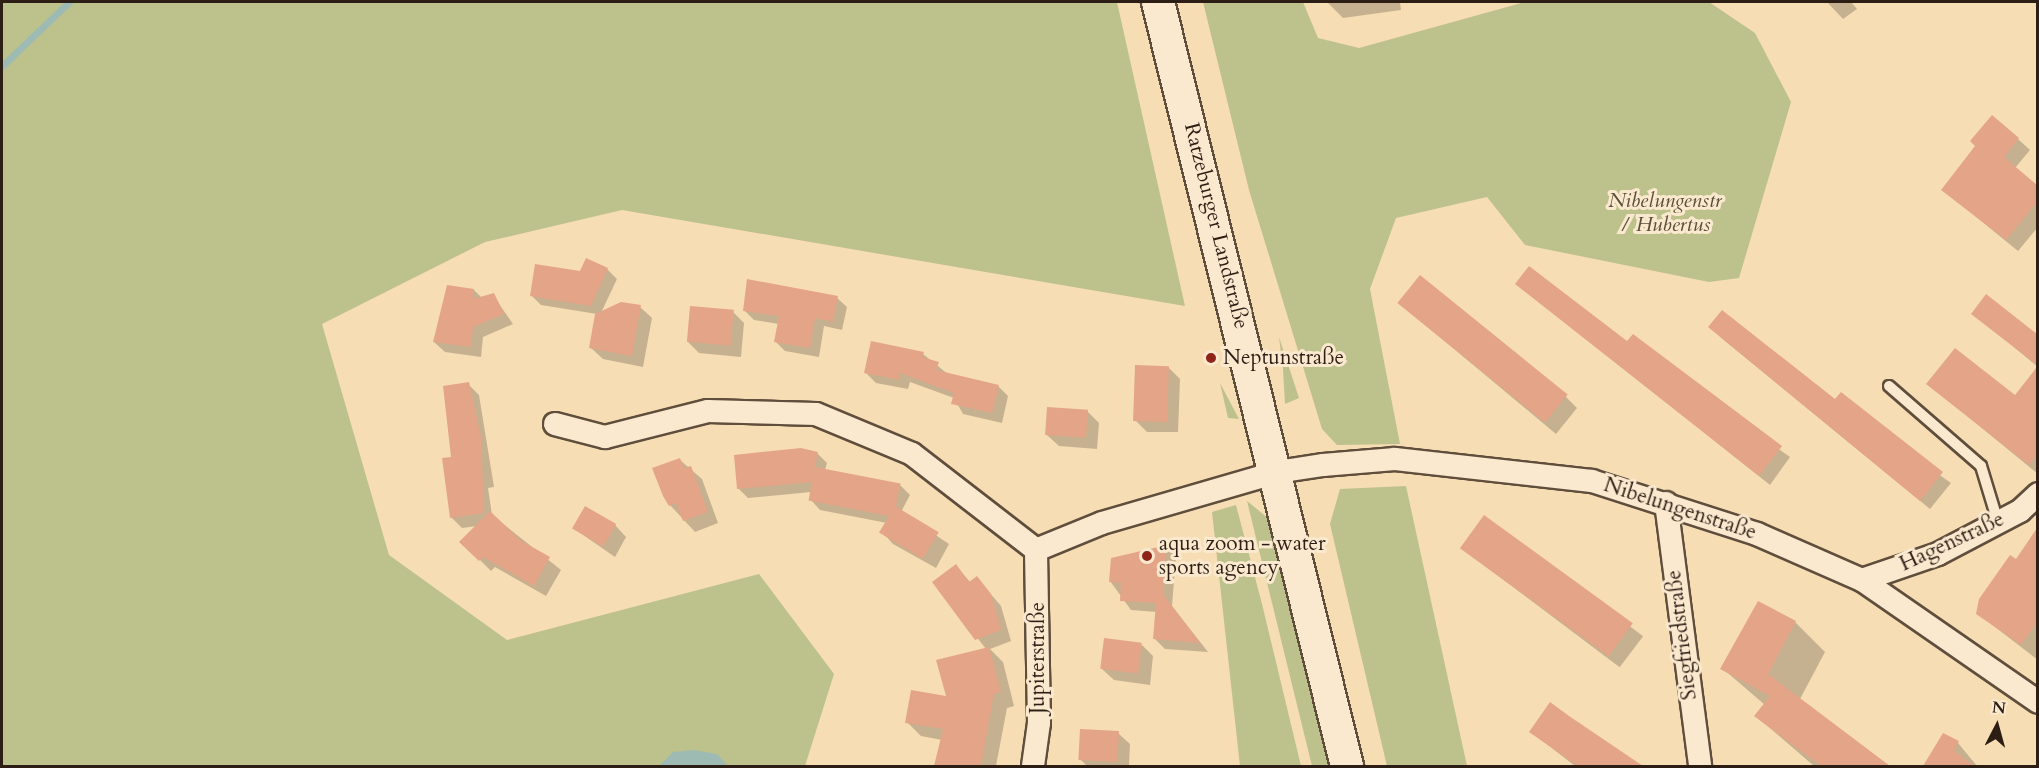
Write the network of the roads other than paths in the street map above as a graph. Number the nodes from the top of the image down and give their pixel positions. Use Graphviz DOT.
graph roads {
  1 [pos="1158,2"];
  2 [pos="1889,386"];
  3 [pos="555,424"];
  4 [pos="1277,472"];
  5 [pos="2037,494"];
  6 [pos="1666,503"];
  7 [pos="1998,522"];
  8 [pos="1036,550"];
  9 [pos="1862,580"];
  10 [pos="2037,702"];
  11 [pos="1033,766"];
  12 [pos="1347,766"];
  13 [pos="1700,766"];
  1 -- 4 [label="main road, Ratzeburger Landstraße"];
  2 -- 7 [label="lane"];
  3 -- 8 [label="street"];
  4 -- 6 [label="street, Nibelungenstraße"];
  4 -- 8 [label="street"];
  4 -- 12 [label="main road, Ratzeburger Landstraße"];
  5 -- 7 [label="street, Hagenstraße"];
  6 -- 9 [label="street, Nibelungenstraße"];
  6 -- 13 [label="street, Siegfriedstraße"];
  7 -- 9 [label="street, Hagenstraße"];
  8 -- 11 [label="street, Jupiterstraße"];
  9 -- 10 [label="street, Nibelungenstraße"];
}
